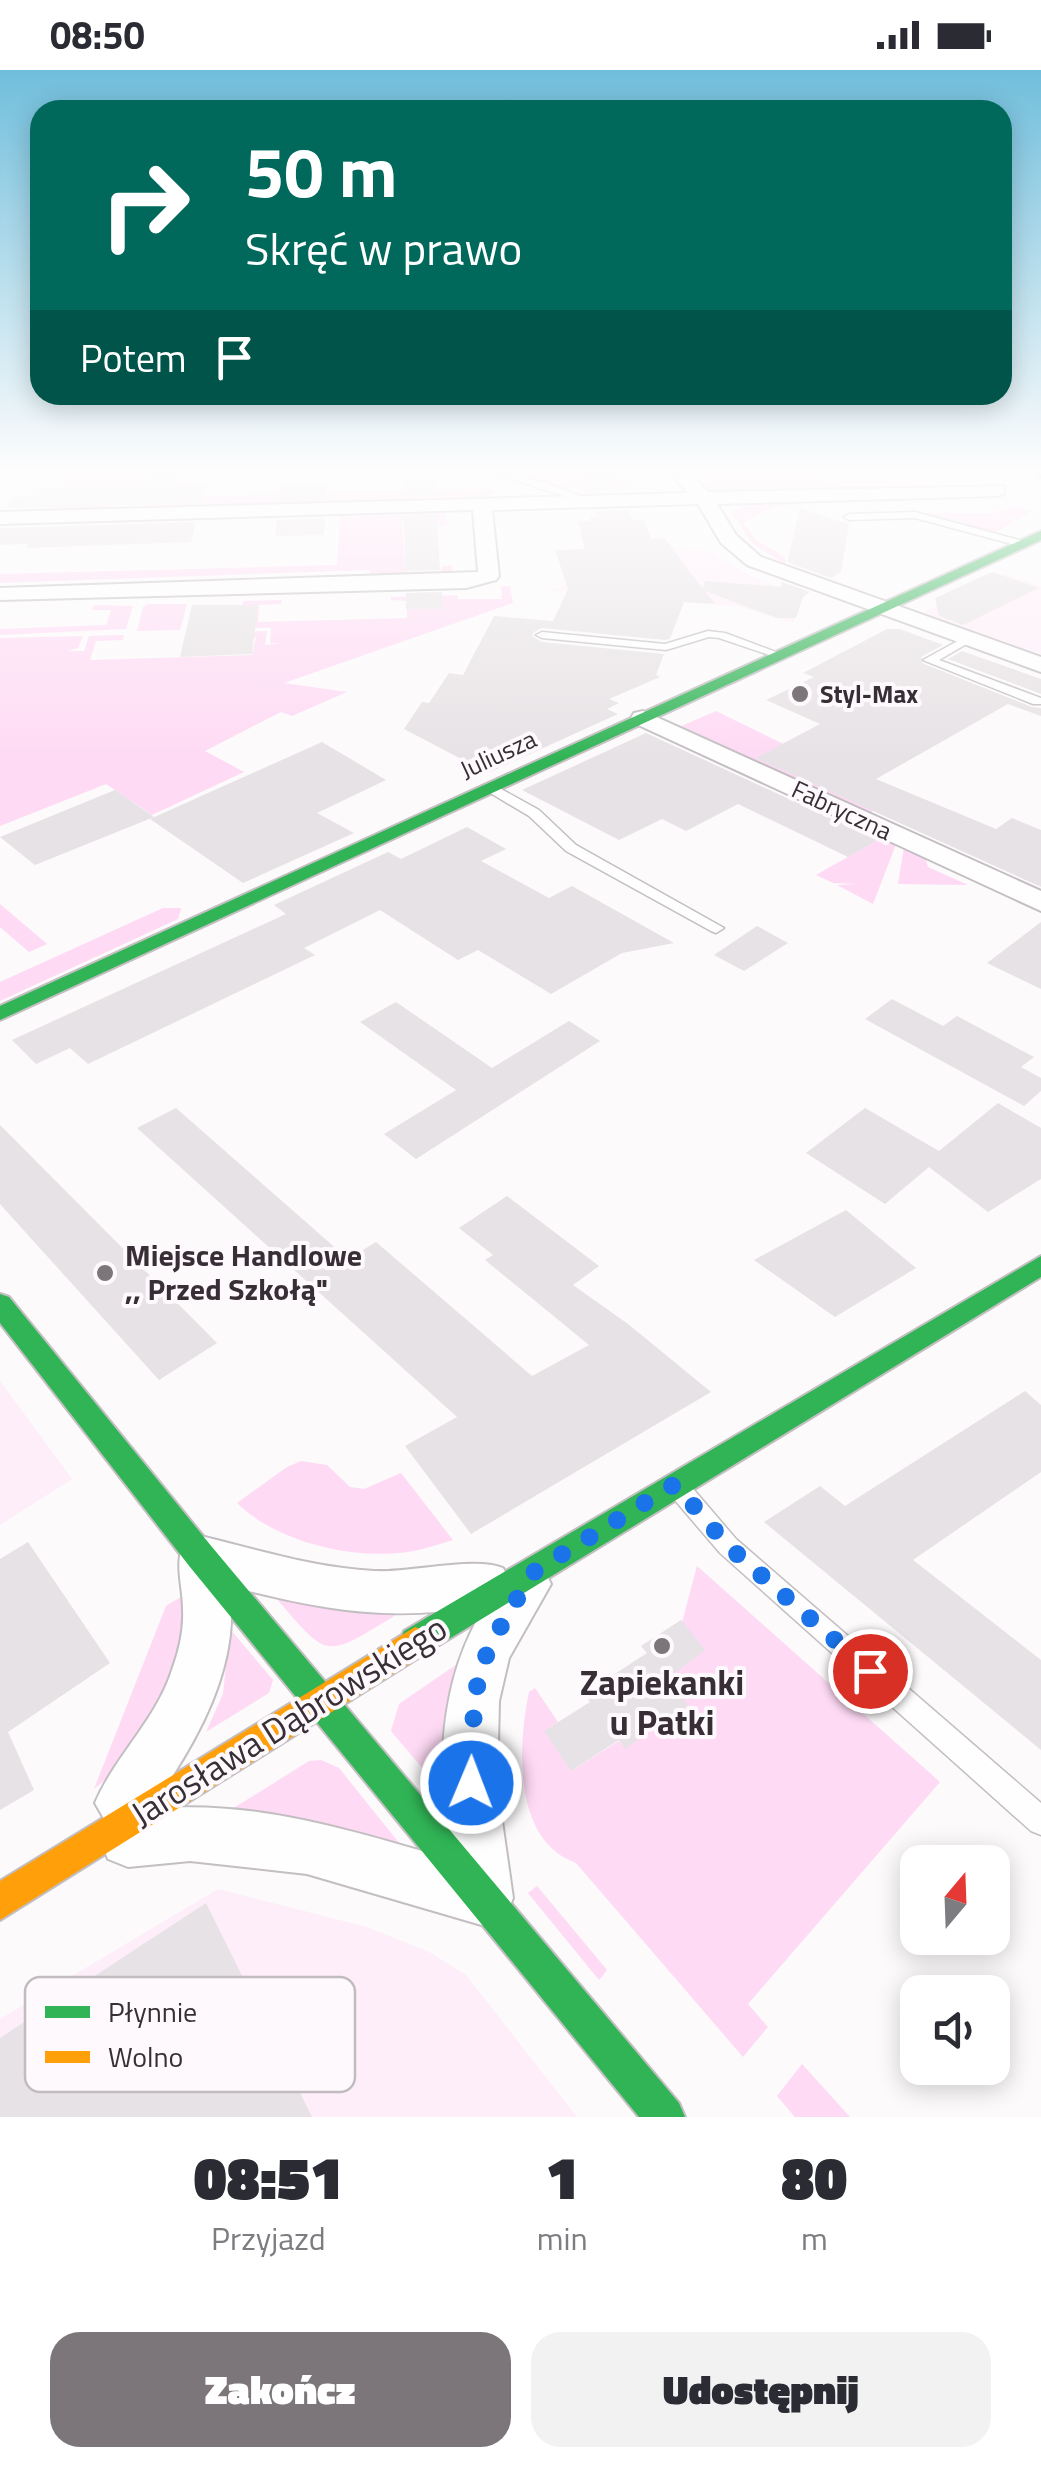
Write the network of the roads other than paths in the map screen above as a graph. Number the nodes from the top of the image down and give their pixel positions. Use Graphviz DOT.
graph roads {
  1 [pos="487,569"];
  2 [pos="774,569"];
  3 [pos="966,569"];
  4 [pos="0,594"];
  5 [pos="880,608"];
  6 [pos="542,635"];
  7 [pos="969,639"];
  8 [pos="778,655"];
  9 [pos="1041,665"];
  10 [pos="1037,700"];
  11 [pos="643,718"];
  12 [pos="492,788"];
  13 [pos="1041,902"];
  14 [pos="716,928"];
  15 [pos="0,1014"];
  16 [pos="1041,1266"];
  17 [pos="0,1304"];
  18 [pos="675,1484"];
  19 [pos="201,1557"];
  20 [pos="535,1571"];
  21 [pos="321,1698"];
  22 [pos="1041,1821"];
  23 [pos="94,1842"];
  24 [pos="485,1898"];
  25 [pos="0,1902"];
  26 [pos="664,2117"];
  1 -- 4 [label="street"];
  2 -- 5 [label="street"];
  3 -- 5 [label="street, Juliusza"];
  5 -- 7 [label="street"];
  5 -- 8 [label="street, Juliusza"];
  6 -- 8 [label="lane"];
  7 -- 9 [label="street"];
  7 -- 10 [label="lane"];
  8 -- 11 [label="street, Juliusza"];
  11 -- 12 [label="street, Juliusza"];
  11 -- 13 [label="street, Fabryczna"];
  12 -- 14 [label="lane"];
  12 -- 15 [label="street, Juliusza"];
  16 -- 18 [label="street, Jarosława Dąbrowskiego"];
  17 -- 19 [label="street"];
  18 -- 20 [label="street, Jarosława Dąbrowskiego"];
  18 -- 22 [label="lane"];
  19 -- 20 [label="street"];
  19 -- 21 [label="street"];
  19 -- 23 [label="street, Jarosława Dąbrowskiego"];
  20 -- 21 [label="street, Jarosława Dąbrowskiego"];
  20 -- 24 [label="street, Jarosława Dąbrowskiego"];
  21 -- 23 [label="street, Jarosława Dąbrowskiego"];
  21 -- 24 [label="street"];
  23 -- 24 [label="street"];
  23 -- 25 [label="street, Jarosława Dąbrowskiego"];
  24 -- 26 [label="street"];
}
